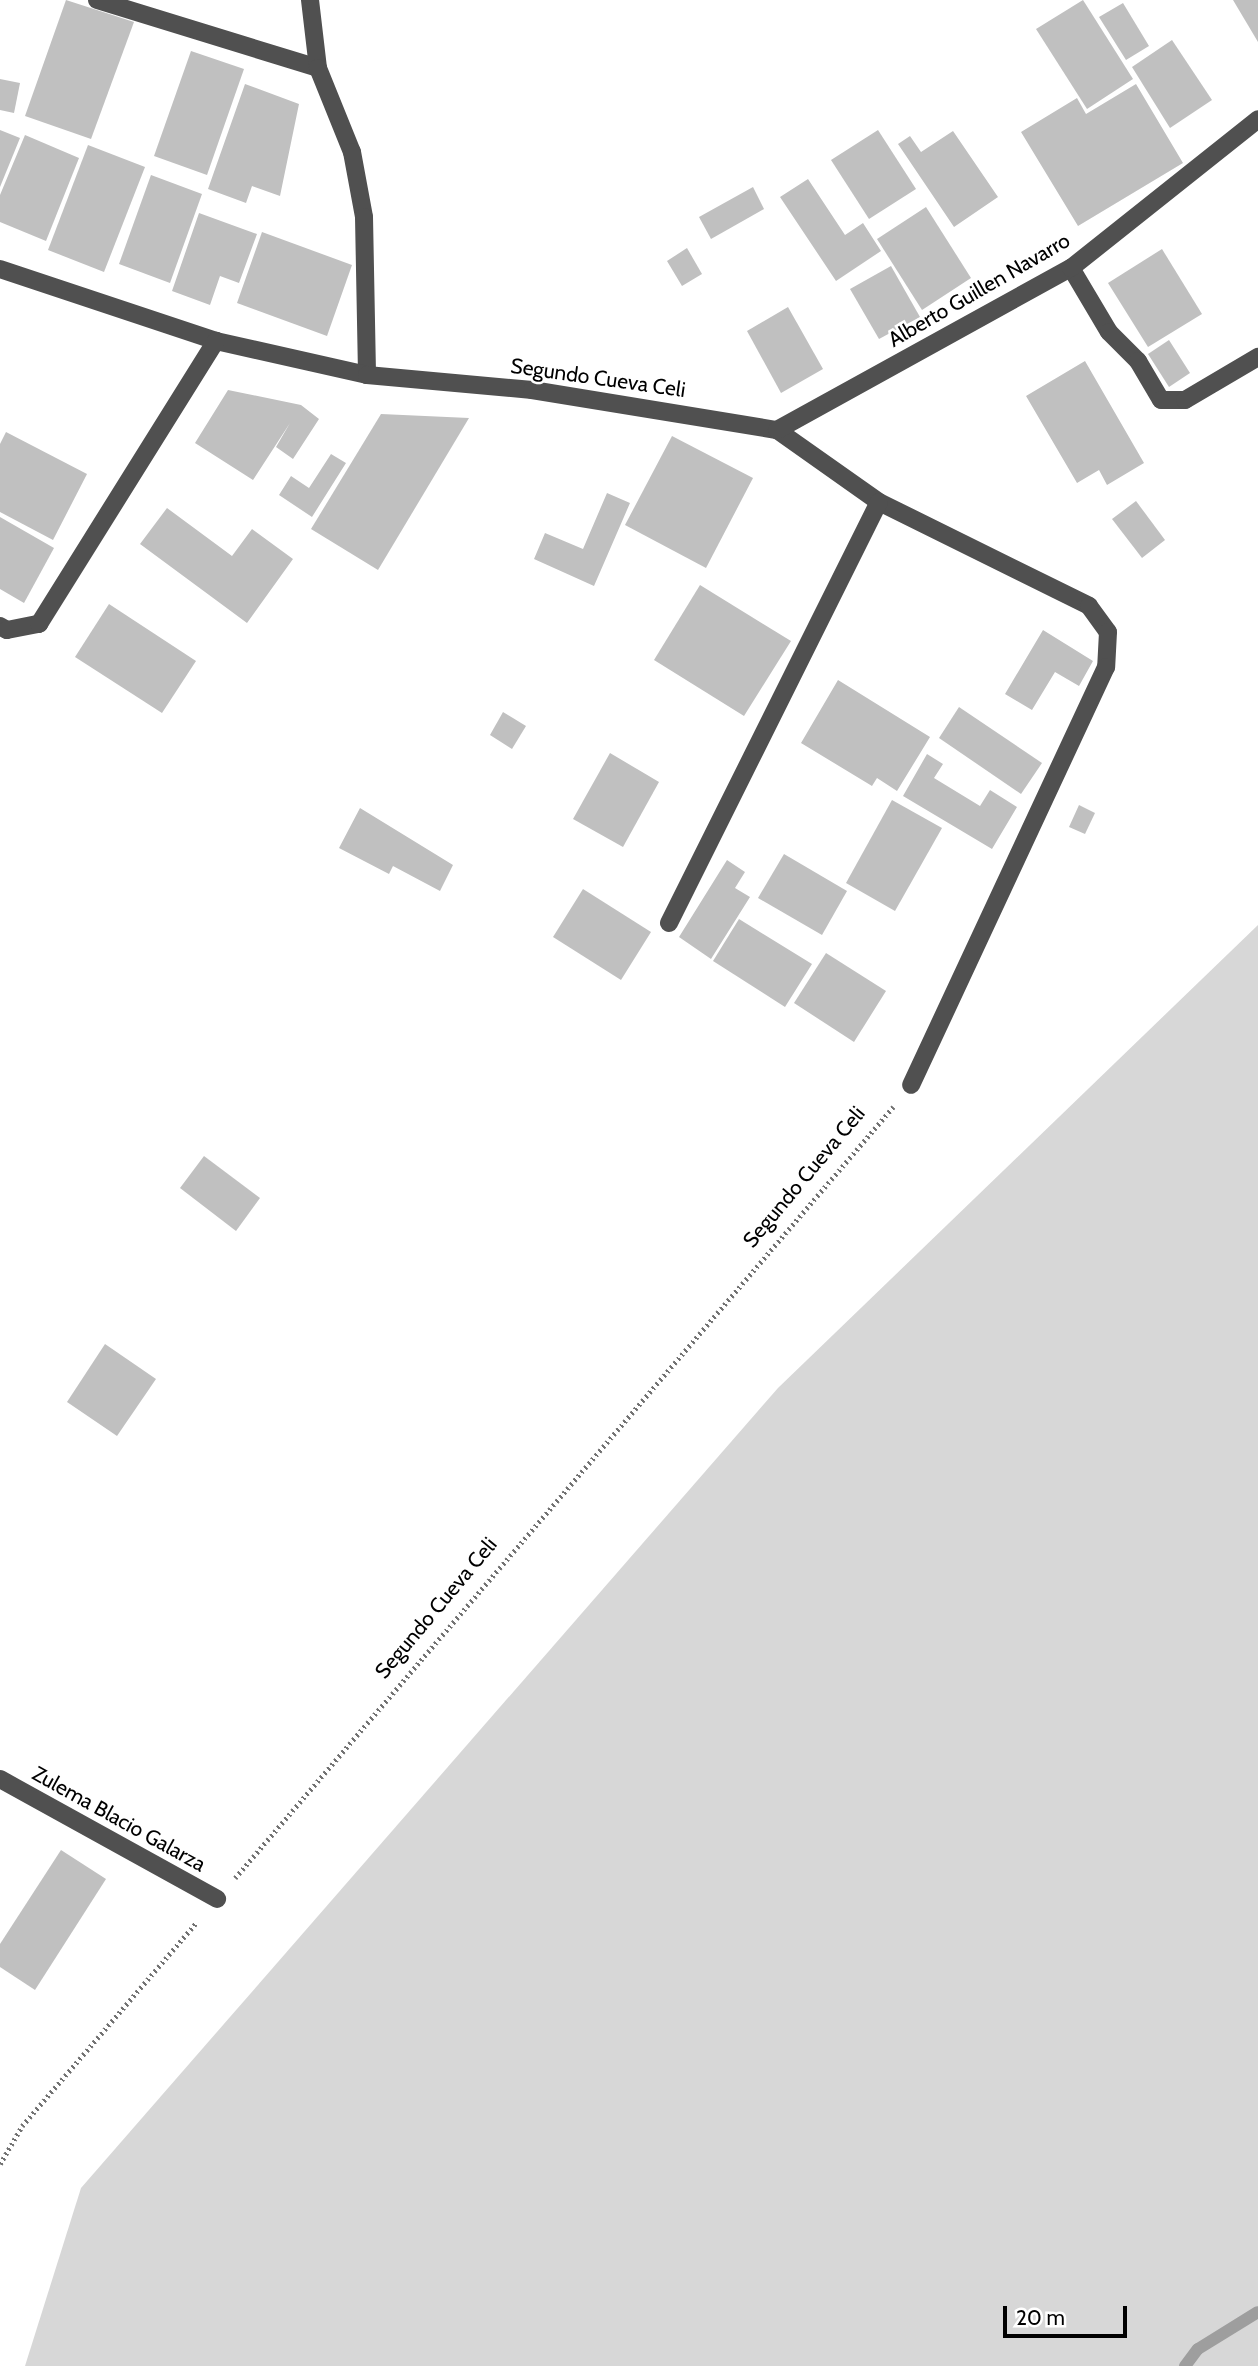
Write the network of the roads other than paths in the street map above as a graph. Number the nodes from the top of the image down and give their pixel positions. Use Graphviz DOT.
graph roads {
  1 [pos="97,0"];
  2 [pos="310,0"];
  3 [pos="317,68"];
  4 [pos="1258,119"];
  5 [pos="0,268"];
  6 [pos="1071,268"];
  7 [pos="216,341"];
  8 [pos="1258,357"];
  9 [pos="367,374"];
  10 [pos="777,430"];
  11 [pos="879,502"];
  12 [pos="0,626"];
  13 [pos="669,923"];
  14 [pos="911,1085"];
  15 [pos="0,1779"];
  16 [pos="217,1899"];
  1 -- 3 [label="street"];
  2 -- 3 [label="street"];
  3 -- 9 [label="street"];
  4 -- 6 [label="street, Alberto Guillen Navarro"];
  5 -- 7 [label="street, Segundo Cueva Celi"];
  6 -- 8 [label="street"];
  6 -- 10 [label="street, Alberto Guillen Navarro"];
  7 -- 9 [label="street, Segundo Cueva Celi"];
  7 -- 12 [label="street"];
  9 -- 10 [label="street, Segundo Cueva Celi"];
  10 -- 11 [label="street, Segundo Cueva Celi"];
  11 -- 13 [label="street"];
  11 -- 14 [label="street, Segundo Cueva Celi"];
  15 -- 16 [label="street, Zulema Blacio Galarza"];
}
